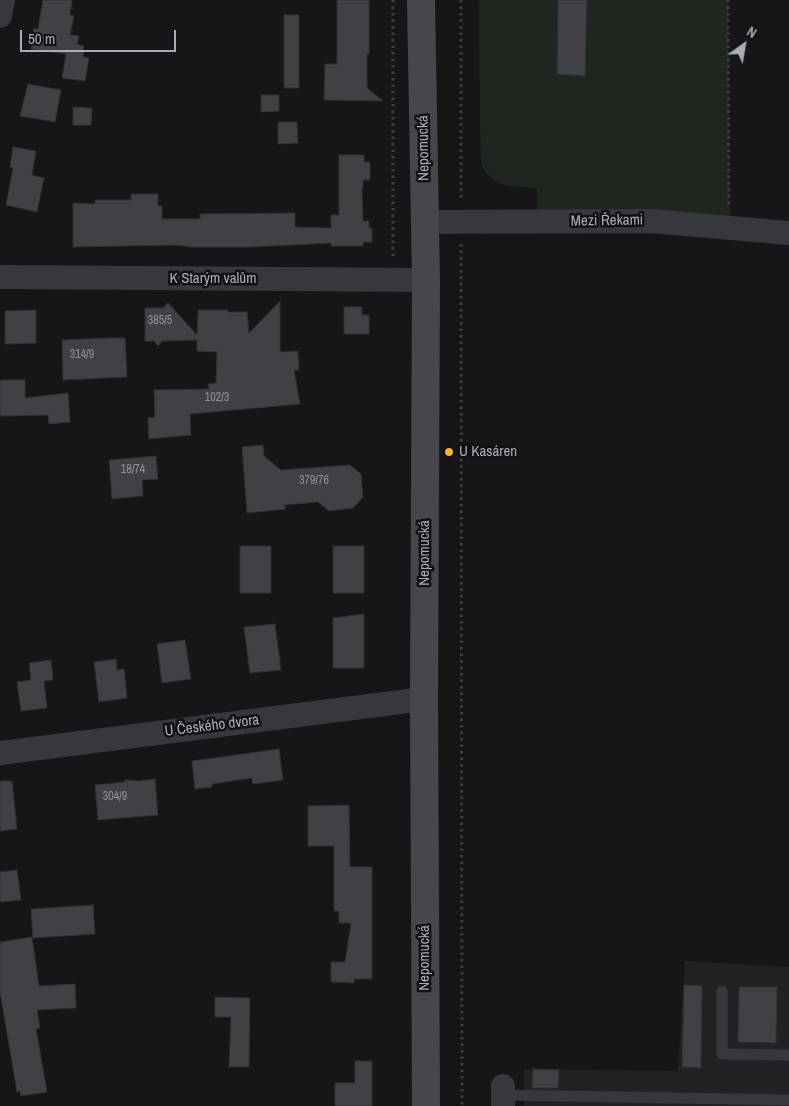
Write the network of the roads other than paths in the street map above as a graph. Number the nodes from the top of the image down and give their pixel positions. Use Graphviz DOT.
graph roads {
  1 [pos="3,0"];
  2 [pos="421,0"];
  3 [pos="0,16"];
  4 [pos="425,222"];
  5 [pos="789,233"];
  6 [pos="0,277"];
  7 [pos="426,280"];
  8 [pos="424,699"];
  9 [pos="0,753"];
  10 [pos="722,991"];
  11 [pos="789,1055"];
  12 [pos="503,1096"];
  13 [pos="789,1100"];
  14 [pos="426,1106"];
  1 -- 3 [label="street"];
  2 -- 4 [label="street, Nepomucká"];
  4 -- 5 [label="street, Mezi Řekami"];
  4 -- 7 [label="street, Nepomucká"];
  6 -- 7 [label="street, K Starým valům"];
  7 -- 8 [label="street, Nepomucká"];
  8 -- 9 [label="street, U Českého dvora"];
  8 -- 14 [label="street, Nepomucká"];
  10 -- 11 [label="lane"];
  12 -- 13 [label="lane"];
}
